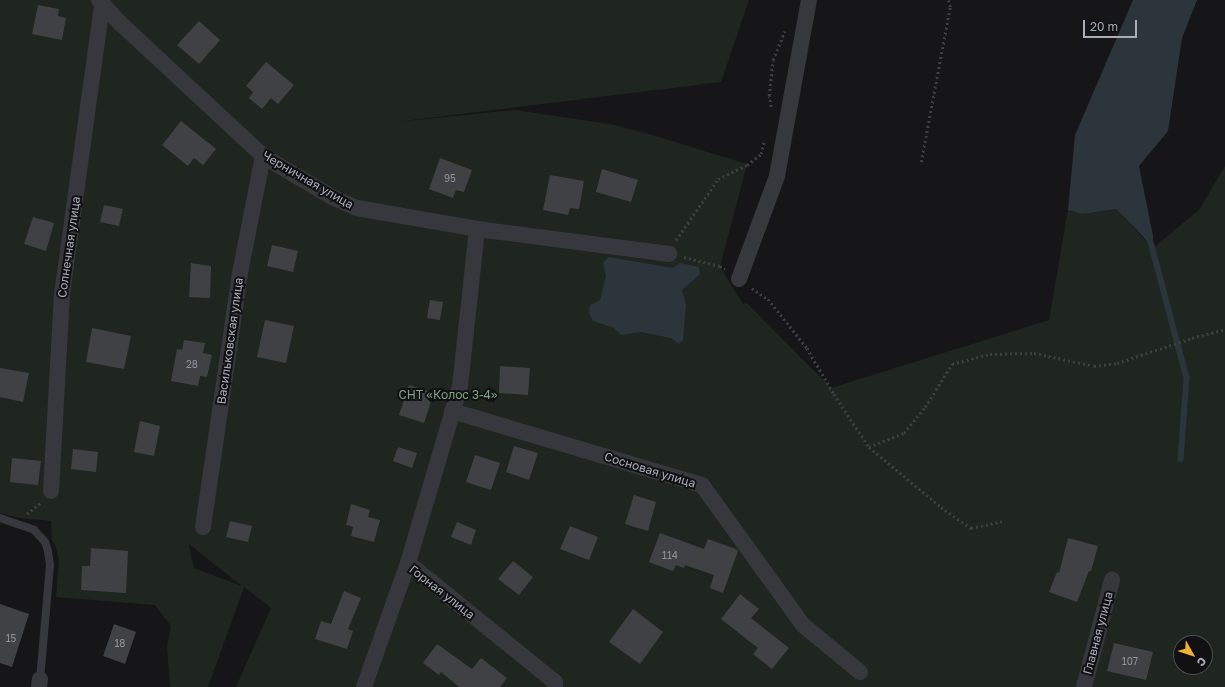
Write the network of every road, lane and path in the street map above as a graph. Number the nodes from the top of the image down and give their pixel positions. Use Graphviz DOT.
graph roads {
  1 [pos="809,0"];
  2 [pos="948,0"];
  3 [pos="101,2"];
  4 [pos="786,29"];
  5 [pos="772,113"];
  6 [pos="766,134"];
  7 [pos="263,156"];
  8 [pos="921,162"];
  9 [pos="477,229"];
  10 [pos="672,249"];
  11 [pos="739,279"];
  12 [pos="1225,329"];
  13 [pos="452,411"];
  14 [pos="869,446"];
  15 [pos="52,491"];
  16 [pos="0,518"];
  17 [pos="1003,521"];
  18 [pos="26,526"];
  19 [pos="203,527"];
  20 [pos="408,563"];
  21 [pos="1112,580"];
  22 [pos="860,672"];
  23 [pos="40,683"];
  24 [pos="364,687"];
  25 [pos="555,687"];
  26 [pos="1084,687"];
  1 -- 11 [label="street"];
  2 -- 8 [label="path"];
  3 -- 7 [label="street, Черничная улица"];
  3 -- 15 [label="street, Солнечная улица"];
  4 -- 5 [label="path"];
  6 -- 10 [label="path"];
  7 -- 9 [label="street, Черничная улица"];
  7 -- 19 [label="street, Васильковская улица"];
  9 -- 10 [label="street, Черничная улица"];
  9 -- 13 [label="street"];
  10 -- 11 [label="path"];
  11 -- 14 [label="path"];
  12 -- 14 [label="path"];
  13 -- 20 [label="street"];
  13 -- 22 [label="street, Сосновая улица"];
  14 -- 17 [label="path"];
  15 -- 18 [label="path"];
  16 -- 18 [label="lane"];
  18 -- 23 [label="lane"];
  20 -- 24 [label="street, Горная улица"];
  20 -- 25 [label="street, Горная улица"];
  21 -- 26 [label="street, Главная улица"];
}
